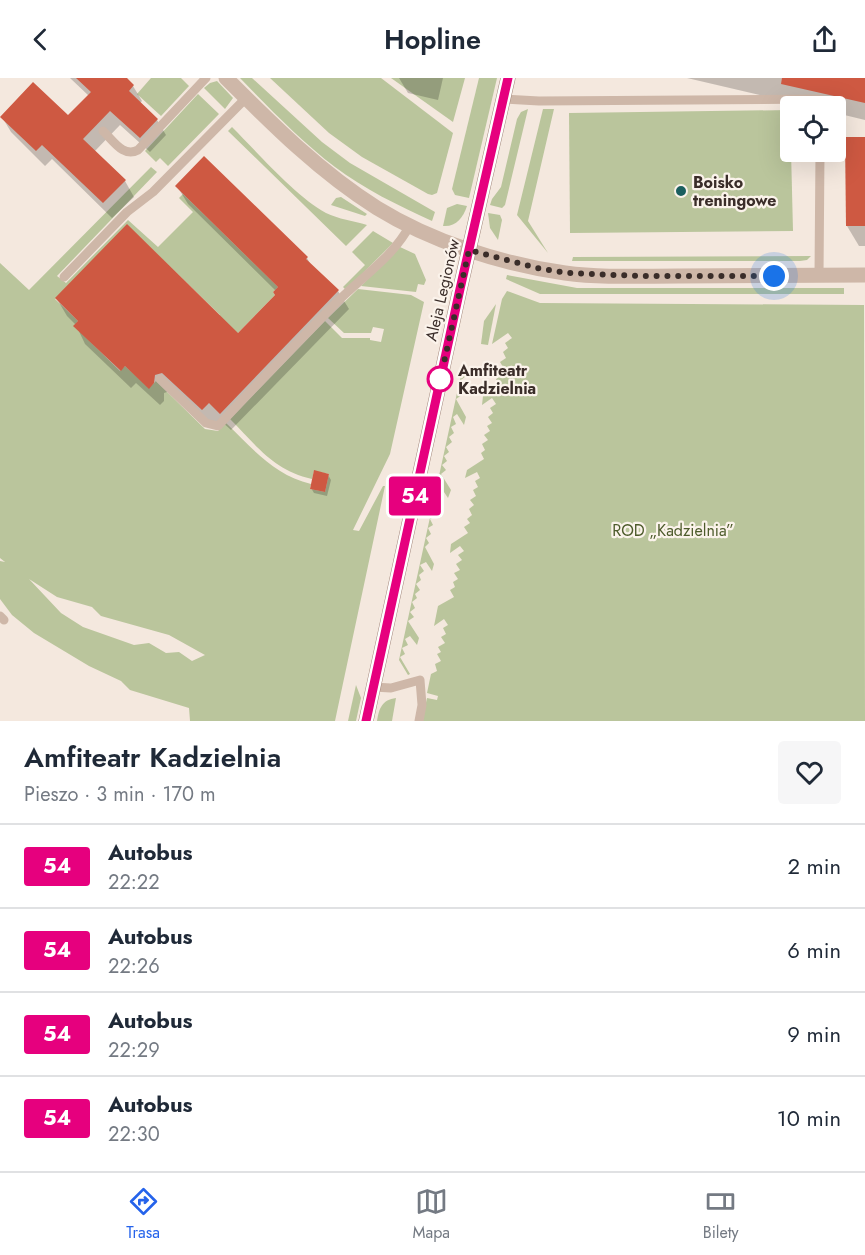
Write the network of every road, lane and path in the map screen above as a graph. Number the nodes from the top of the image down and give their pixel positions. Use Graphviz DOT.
graph roads {
  1 [pos="206,78"];
  2 [pos="226,78"];
  3 [pos="508,78"];
  4 [pos="246,98"];
  5 [pos="503,99"];
  6 [pos="780,99"];
  7 [pos="103,131"];
  8 [pos="820,162"];
  9 [pos="410,225"];
  10 [pos="469,250"];
  11 [pos="819,275"];
  12 [pos="865,275"];
  13 [pos="64,277"];
  14 [pos="160,380"];
  15 [pos="373,687"];
  16 [pos="366,721"];
  17 [pos="419,721"];
  1 -- 7 [label="lane"];
  2 -- 4 [label="street"];
  3 -- 5 [label="street, Aleja Legionów"];
  4 -- 9 [label="street"];
  4 -- 13 [label="lane"];
  5 -- 6 [label="lane"];
  5 -- 10 [label="street, Aleja Legionów"];
  8 -- 11 [label="lane"];
  9 -- 10 [label="street"];
  9 -- 14 [label="lane"];
  10 -- 11 [label="street"];
  10 -- 15 [label="street, Aleja Legionów"];
  11 -- 12 [label="street"];
  15 -- 16 [label="street, Aleja Legionów"];
  15 -- 17 [label="lane"];
}
